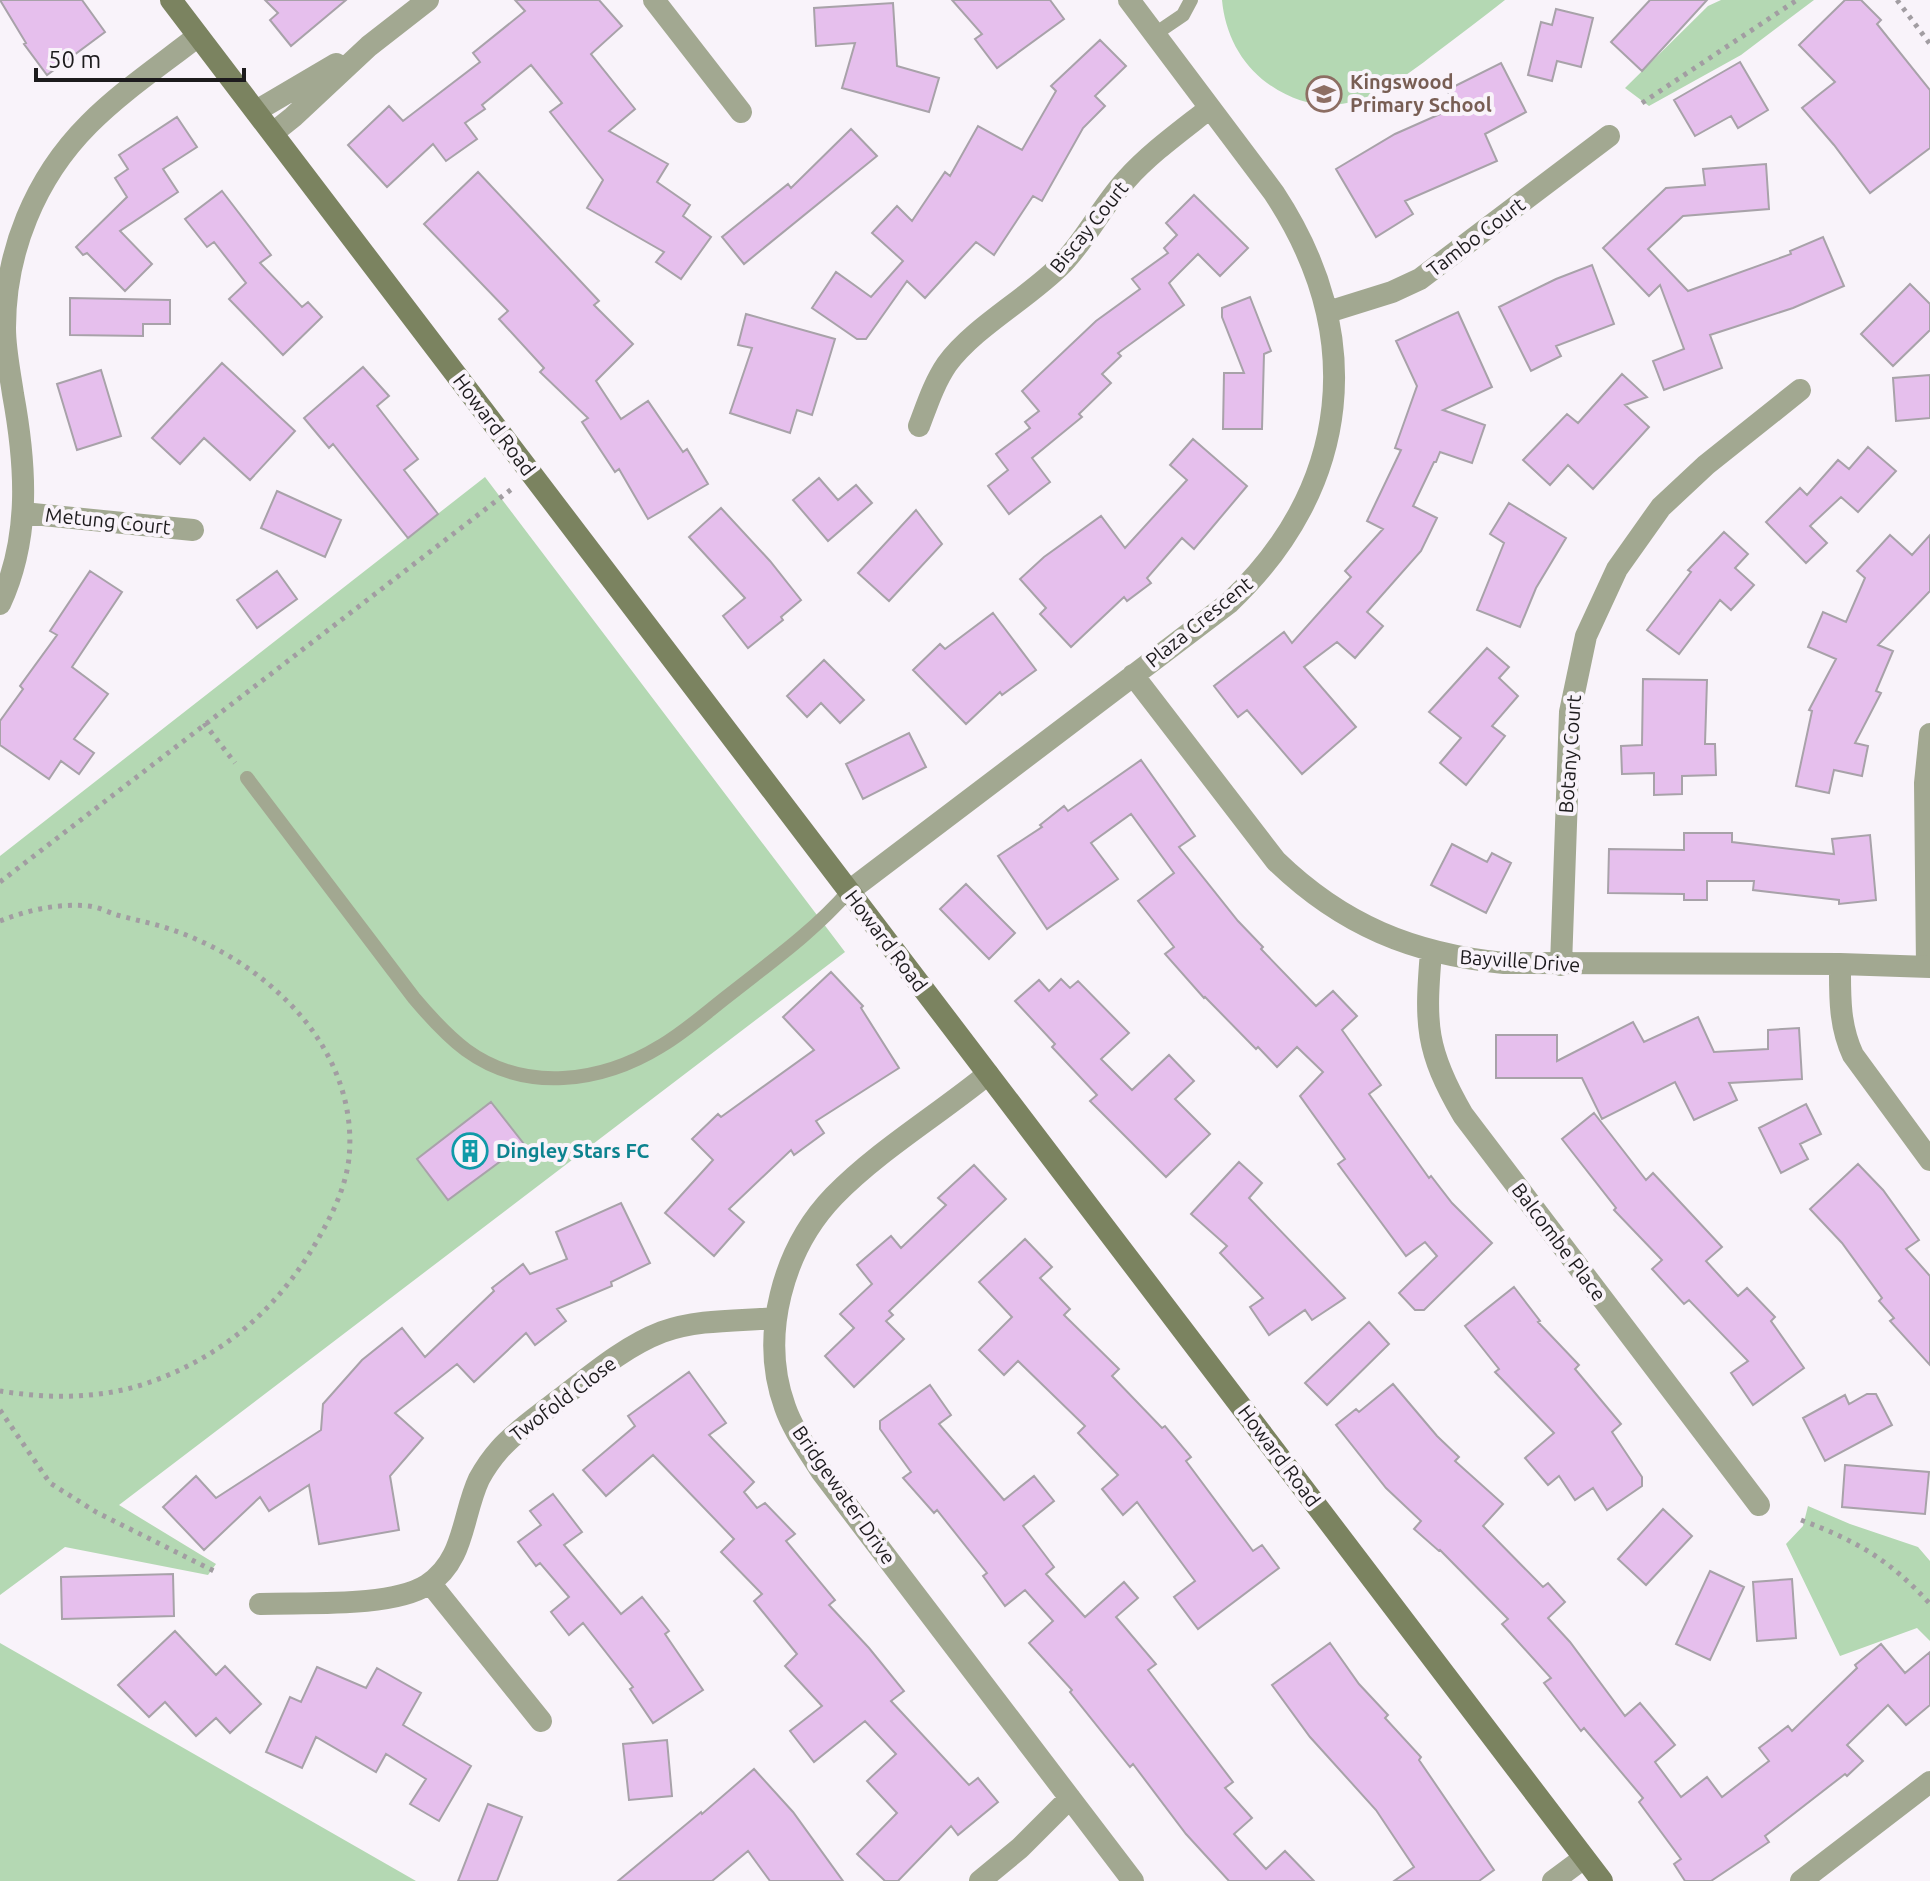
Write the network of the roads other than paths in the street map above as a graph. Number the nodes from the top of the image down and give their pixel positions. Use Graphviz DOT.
graph roads {
  1 [pos="171,0"];
  2 [pos="428,0"];
  3 [pos="654,0"];
  4 [pos="1129,0"];
  5 [pos="1191,0"];
  6 [pos="1155,34"];
  7 [pos="198,36"];
  8 [pos="369,46"];
  9 [pos="1210,108"];
  10 [pos="256,111"];
  11 [pos="741,112"];
  12 [pos="273,133"];
  13 [pos="1609,136"];
  14 [pos="1328,312"];
  15 [pos="1800,390"];
  16 [pos="919,426"];
  17 [pos="23,449"];
  18 [pos="0,450"];
  19 [pos="23,513"];
  20 [pos="193,530"];
  21 [pos="0,604"];
  22 [pos="1133,675"];
  23 [pos="1930,734"];
  24 [pos="247,778"];
  25 [pos="849,891"];
  26 [pos="1431,952"];
  27 [pos="1840,964"];
  28 [pos="1561,965"];
  29 [pos="1928,967"];
  30 [pos="988,1074"];
  31 [pos="1930,1160"];
  32 [pos="776,1318"];
  33 [pos="1759,1505"];
  34 [pos="430,1583"];
  35 [pos="260,1604"];
  36 [pos="541,1721"];
  37 [pos="1930,1782"];
  38 [pos="1070,1798"];
  39 [pos="1584,1858"];
  40 [pos="980,1881"];
  41 [pos="1133,1881"];
  42 [pos="1553,1881"];
  43 [pos="1602,1881"];
  44 [pos="1801,1881"];
  1 -- 7 [label="main road, Howard Road"];
  2 -- 8 [label="street"];
  3 -- 11 [label="street"];
  4 -- 6 [label="street, Plaza Crescent"];
  5 -- 6 [label="lane"];
  6 -- 9 [label="street, Plaza Crescent"];
  7 -- 10 [label="main road, Howard Road"];
  7 -- 17 [label="street"];
  8 -- 10 [label="street"];
  8 -- 12 [label="street"];
  9 -- 14 [label="street, Plaza Crescent"];
  9 -- 16 [label="street, Biscay Court"];
  10 -- 12 [label="main road, Howard Road"];
  12 -- 25 [label="main road, Howard Road"];
  13 -- 14 [label="street, Tambo Court"];
  14 -- 22 [label="street, Plaza Crescent"];
  15 -- 28 [label="street, Botany Court"];
  17 -- 18 [label="street"];
  17 -- 19 [label="street"];
  19 -- 20 [label="street, Metung Court"];
  19 -- 21 [label="street"];
  22 -- 25 [label="street, Plaza Crescent"];
  22 -- 26 [label="street, Bayville Drive"];
  23 -- 29 [label="street"];
  24 -- 25 [label="lane"];
  25 -- 30 [label="main road, Howard Road"];
  26 -- 28 [label="street, Bayville Drive"];
  26 -- 33 [label="street, Balcombe Place"];
  27 -- 28 [label="street, Bayville Drive"];
  27 -- 29 [label="street, Bayville Drive"];
  27 -- 31 [label="street"];
  30 -- 32 [label="street, Bridgewater Drive"];
  30 -- 39 [label="main road, Howard Road"];
  32 -- 34 [label="street, Twofold Close"];
  32 -- 38 [label="street, Bridgewater Drive"];
  34 -- 35 [label="street, Twofold Close"];
  34 -- 36 [label="street"];
  37 -- 44 [label="street"];
  38 -- 40 [label="street"];
  38 -- 41 [label="street, Bridgewater Drive"];
  39 -- 42 [label="street"];
  39 -- 43 [label="main road, Howard Road"];
}
